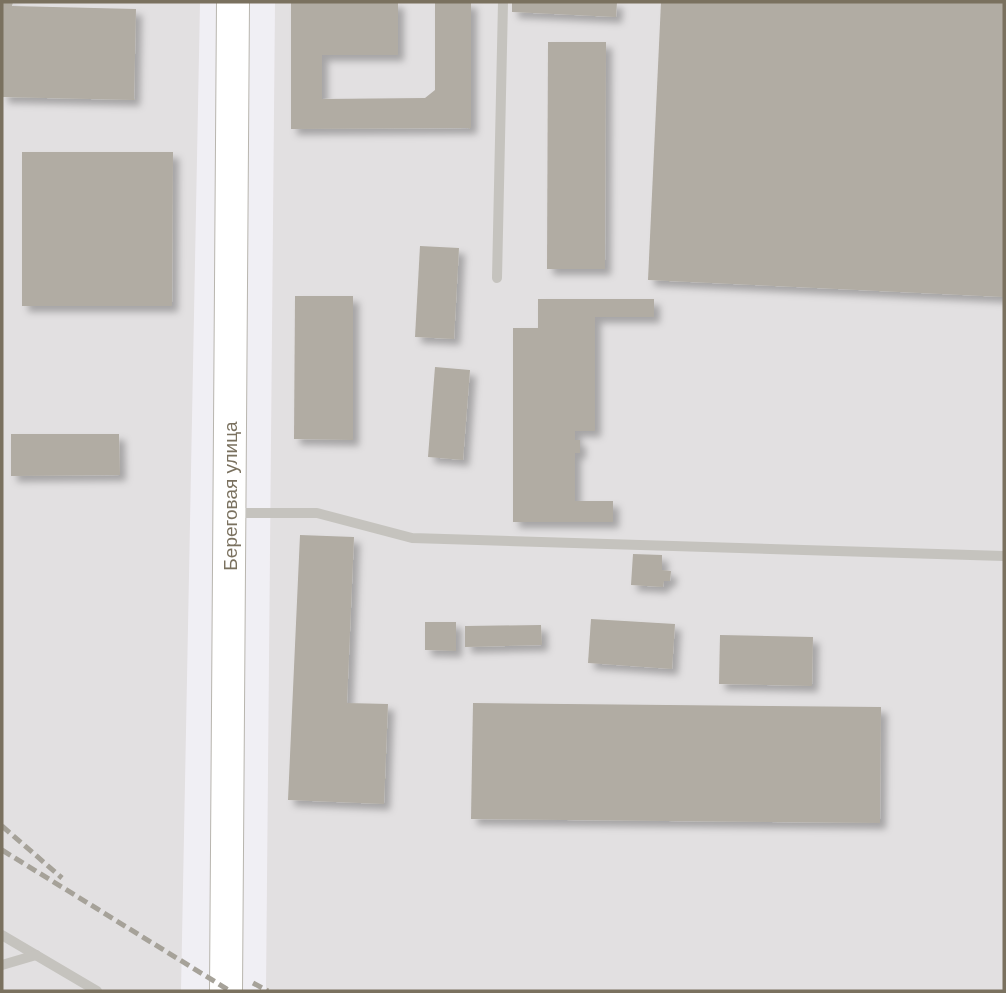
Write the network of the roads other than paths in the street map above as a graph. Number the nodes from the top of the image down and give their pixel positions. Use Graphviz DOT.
graph roads {
  1 [pos="233,2"];
  2 [pos="503,2"];
  3 [pos="497,278"];
  4 [pos="230,513"];
  5 [pos="1004,556"];
  6 [pos="2,935"];
  7 [pos="36,955"];
  8 [pos="2,965"];
  9 [pos="97,991"];
  10 [pos="226,991"];
  1 -- 4 [label="street, Береговая улица"];
  2 -- 3 [label="lane"];
  4 -- 5 [label="lane"];
  4 -- 10 [label="street, Береговая улица"];
  6 -- 7 [label="lane"];
  7 -- 8 [label="lane"];
  7 -- 9 [label="lane"];
}
